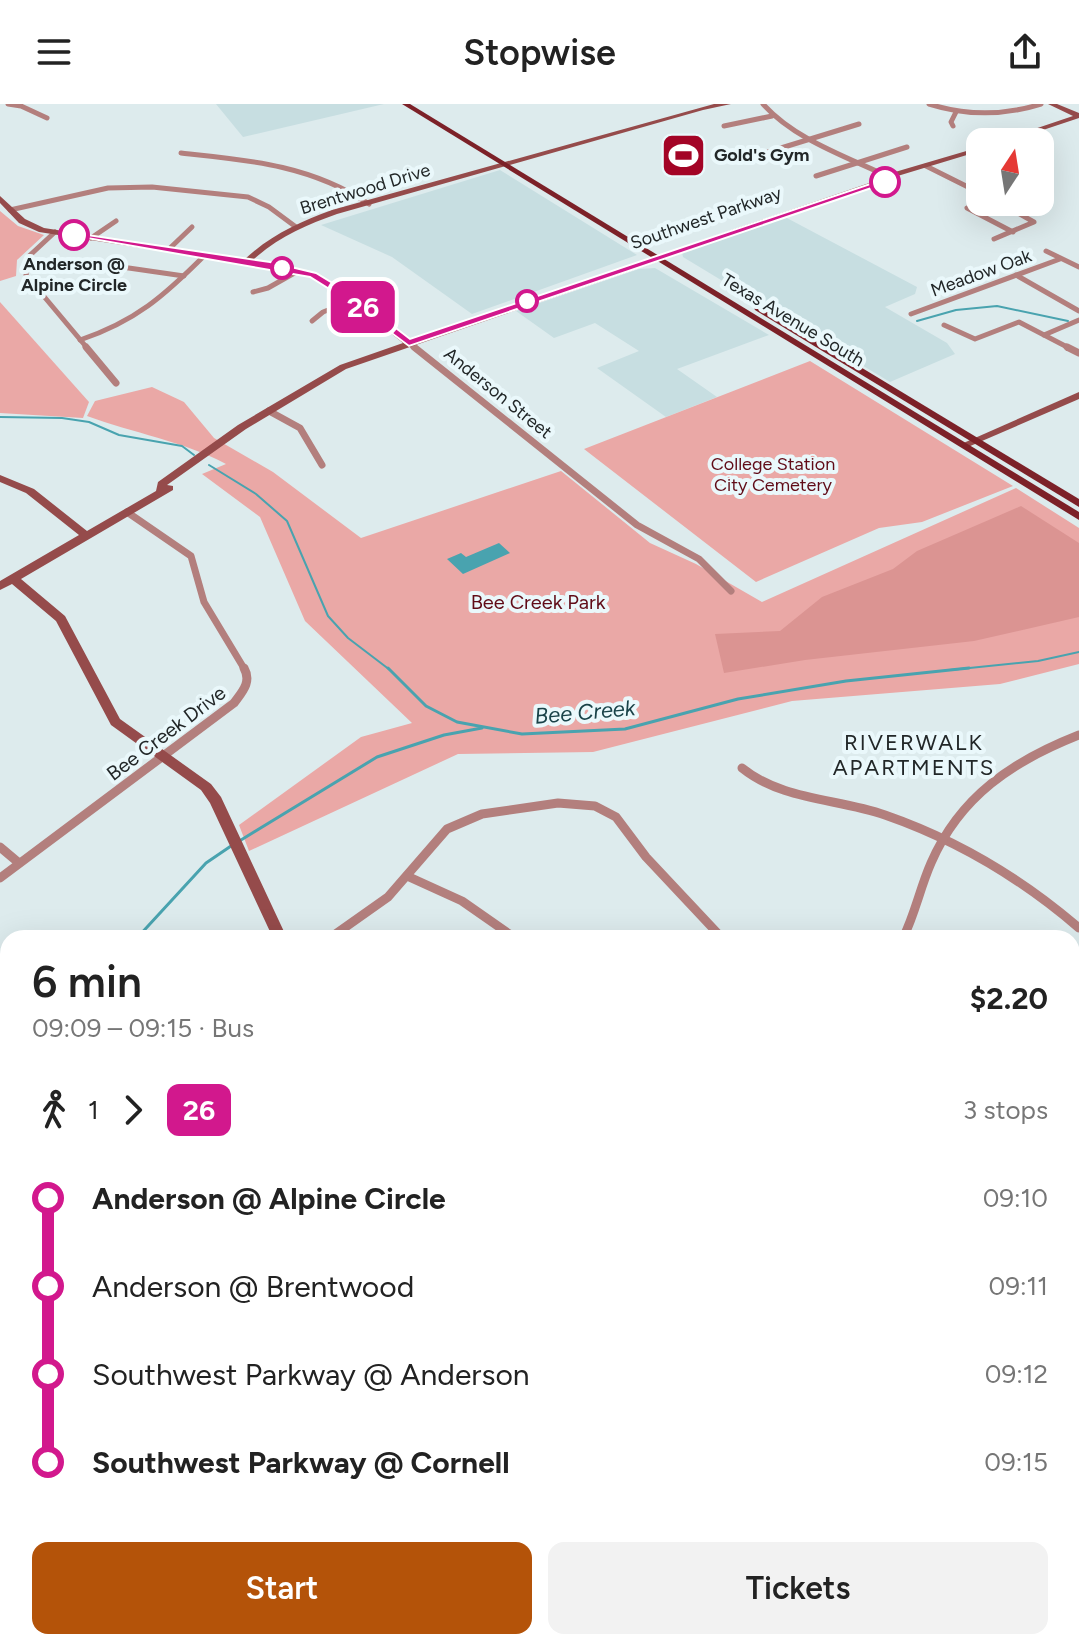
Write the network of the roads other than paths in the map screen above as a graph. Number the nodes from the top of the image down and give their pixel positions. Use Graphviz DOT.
graph roads {
  1 [pos="8,104"];
  2 [pos="405,104"];
  3 [pos="421,104"];
  4 [pos="728,104"];
  5 [pos="763,104"];
  6 [pos="929,104"];
  7 [pos="1041,104"];
  8 [pos="1051,104"];
  9 [pos="956,112"];
  10 [pos="772,116"];
  11 [pos="1079,116"];
  12 [pos="47,118"];
  13 [pos="859,124"];
  14 [pos="724,126"];
  15 [pos="953,126"];
  16 [pos="1043,128"];
  17 [pos="813,138"];
  18 [pos="907,147"];
  19 [pos="768,152"];
  20 [pos="181,153"];
  21 [pos="966,153"];
  22 [pos="514,161"];
  23 [pos="861,162"];
  24 [pos="503,164"];
  25 [pos="926,166"];
  26 [pos="816,176"];
  27 [pos="889,178"];
  28 [pos="966,186"];
  29 [pos="830,196"];
  30 [pos="0,198"];
  31 [pos="369,204"];
  32 [pos="819,204"];
  33 [pos="791,208"];
  34 [pos="10,210"];
  35 [pos="982,216"];
  36 [pos="1023,216"];
  37 [pos="780,218"];
  38 [pos="116,221"];
  39 [pos="748,223"];
  40 [pos="192,227"];
  41 [pos="296,227"];
  42 [pos="739,231"];
  43 [pos="55,232"];
  44 [pos="1013,232"];
  45 [pos="91,238"];
  46 [pos="994,239"];
  47 [pos="168,250"];
  48 [pos="1046,251"];
  49 [pos="205,255"];
  50 [pos="660,255"];
  51 [pos="1060,259"];
  52 [pos="246,262"];
  53 [pos="108,265"];
  54 [pos="1079,267"];
  55 [pos="298,271"];
  56 [pos="1016,275"];
  57 [pos="184,276"];
  58 [pos="253,292"];
  59 [pos="354,300"];
  60 [pos="1079,311"];
  61 [pos="911,314"];
  62 [pos="772,317"];
  63 [pos="1079,320"];
  64 [pos="312,321"];
  65 [pos="760,321"];
  66 [pos="944,325"];
  67 [pos="1044,335"];
  68 [pos="80,340"];
  69 [pos="409,343"];
  70 [pos="1079,353"];
  71 [pos="116,383"];
  72 [pos="1079,395"];
  73 [pos="269,411"];
  74 [pos="976,440"];
  75 [pos="964,445"];
  76 [pos="322,465"];
  77 [pos="0,478"];
  78 [pos="1079,504"];
  79 [pos="127,512"];
  80 [pos="1079,517"];
  81 [pos="88,537"];
  82 [pos="14,579"];
  83 [pos="0,586"];
  84 [pos="731,591"];
  85 [pos="1079,735"];
  86 [pos="164,756"];
  87 [pos="742,768"];
  88 [pos="942,839"];
  89 [pos="0,847"];
  90 [pos="19,863"];
  91 [pos="407,876"];
  92 [pos="0,878"];
  93 [pos="1079,928"];
  94 [pos="276,930"];
  95 [pos="341,930"];
  96 [pos="504,930"];
  97 [pos="714,930"];
  98 [pos="906,930"];
  1 -- 12 [label="street"];
  2 -- 24 [label="main road, Texas Avenue South"];
  3 -- 22 [label="main road, Texas Avenue South"];
  4 -- 22 [label="street, Brentwood Drive"];
  5 -- 10 [label="street"];
  6 -- 9 [label="street"];
  7 -- 9 [label="street"];
  8 -- 11 [label="street"];
  9 -- 15 [label="street"];
  10 -- 14 [label="street"];
  10 -- 17 [label="street"];
  11 -- 16 [label="street"];
  13 -- 17 [label="street"];
  17 -- 19 [label="street"];
  17 -- 23 [label="street"];
  18 -- 23 [label="street"];
  20 -- 31 [label="street"];
  21 -- 25 [label="street, Southwest Parkway"];
  22 -- 24 [label="street, Brentwood Drive"];
  22 -- 50 [label="main road, Texas Avenue South"];
  23 -- 26 [label="street"];
  23 -- 27 [label="street"];
  24 -- 31 [label="street, Brentwood Drive"];
  24 -- 50 [label="main road, Texas Avenue South"];
  25 -- 27 [label="street, Southwest Parkway"];
  25 -- 28 [label="street"];
  27 -- 29 [label="street, Southwest Parkway"];
  27 -- 32 [label="street, Southwest Parkway"];
  29 -- 32 [label="street"];
  29 -- 33 [label="street, Southwest Parkway"];
  30 -- 34 [label="street, Anderson Street"];
  31 -- 41 [label="street, Brentwood Drive"];
  32 -- 37 [label="street, Southwest Parkway"];
  33 -- 37 [label="street"];
  33 -- 39 [label="street, Southwest Parkway"];
  34 -- 41 [label="street"];
  34 -- 43 [label="street, Anderson Street"];
  35 -- 44 [label="street"];
  36 -- 44 [label="street"];
  37 -- 42 [label="street, Southwest Parkway"];
  38 -- 45 [label="street"];
  39 -- 42 [label="street"];
  39 -- 50 [label="street, Southwest Parkway"];
  40 -- 47 [label="street"];
  41 -- 52 [label="street, Brentwood Drive"];
  42 -- 50 [label="street, Southwest Parkway"];
  43 -- 45 [label="street, Anderson Street"];
  43 -- 68 [label="street"];
  44 -- 46 [label="street"];
  45 -- 47 [label="street, Anderson Street"];
  47 -- 49 [label="street, Anderson Street"];
  48 -- 51 [label="street"];
  49 -- 52 [label="street, Anderson Street"];
  49 -- 57 [label="street"];
  50 -- 62 [label="main road, Texas Avenue South"];
  50 -- 65 [label="main road, Texas Avenue South"];
  50 -- 69 [label="street, Southwest Parkway"];
  51 -- 54 [label="street"];
  51 -- 56 [label="street, Meadow Oak"];
  52 -- 55 [label="street, Anderson Street"];
  53 -- 57 [label="street"];
  55 -- 58 [label="street"];
  55 -- 59 [label="street, Anderson Street"];
  56 -- 60 [label="street"];
  56 -- 61 [label="street, Meadow Oak"];
  57 -- 68 [label="street"];
  59 -- 64 [label="street"];
  59 -- 69 [label="street, Anderson Street"];
  62 -- 65 [label="main road"];
  62 -- 74 [label="main road, Texas Avenue South"];
  63 -- 67 [label="street"];
  65 -- 75 [label="main road, Texas Avenue South"];
  66 -- 67 [label="street"];
  67 -- 70 [label="street"];
  68 -- 71 [label="street"];
  69 -- 73 [label="street, Southwest Parkway"];
  69 -- 84 [label="street, Anderson Street"];
  72 -- 74 [label="street"];
  73 -- 76 [label="street"];
  73 -- 79 [label="street, Southwest Parkway"];
  74 -- 75 [label="street"];
  74 -- 78 [label="main road, Texas Avenue South"];
  75 -- 80 [label="main road, Texas Avenue South"];
  77 -- 81 [label="street"];
  79 -- 81 [label="street, Southwest Parkway"];
  79 -- 86 [label="street, Bee Creek Drive"];
  81 -- 82 [label="street, Southwest Parkway"];
  82 -- 83 [label="street, Southwest Parkway"];
  82 -- 86 [label="street"];
  85 -- 88 [label="street"];
  86 -- 90 [label="street, Bee Creek Drive"];
  86 -- 94 [label="street"];
  87 -- 88 [label="street"];
  88 -- 93 [label="street"];
  88 -- 98 [label="street"];
  89 -- 90 [label="street"];
  90 -- 92 [label="street, Bee Creek Drive"];
  91 -- 95 [label="street"];
  91 -- 96 [label="street"];
  91 -- 97 [label="street"];
}
